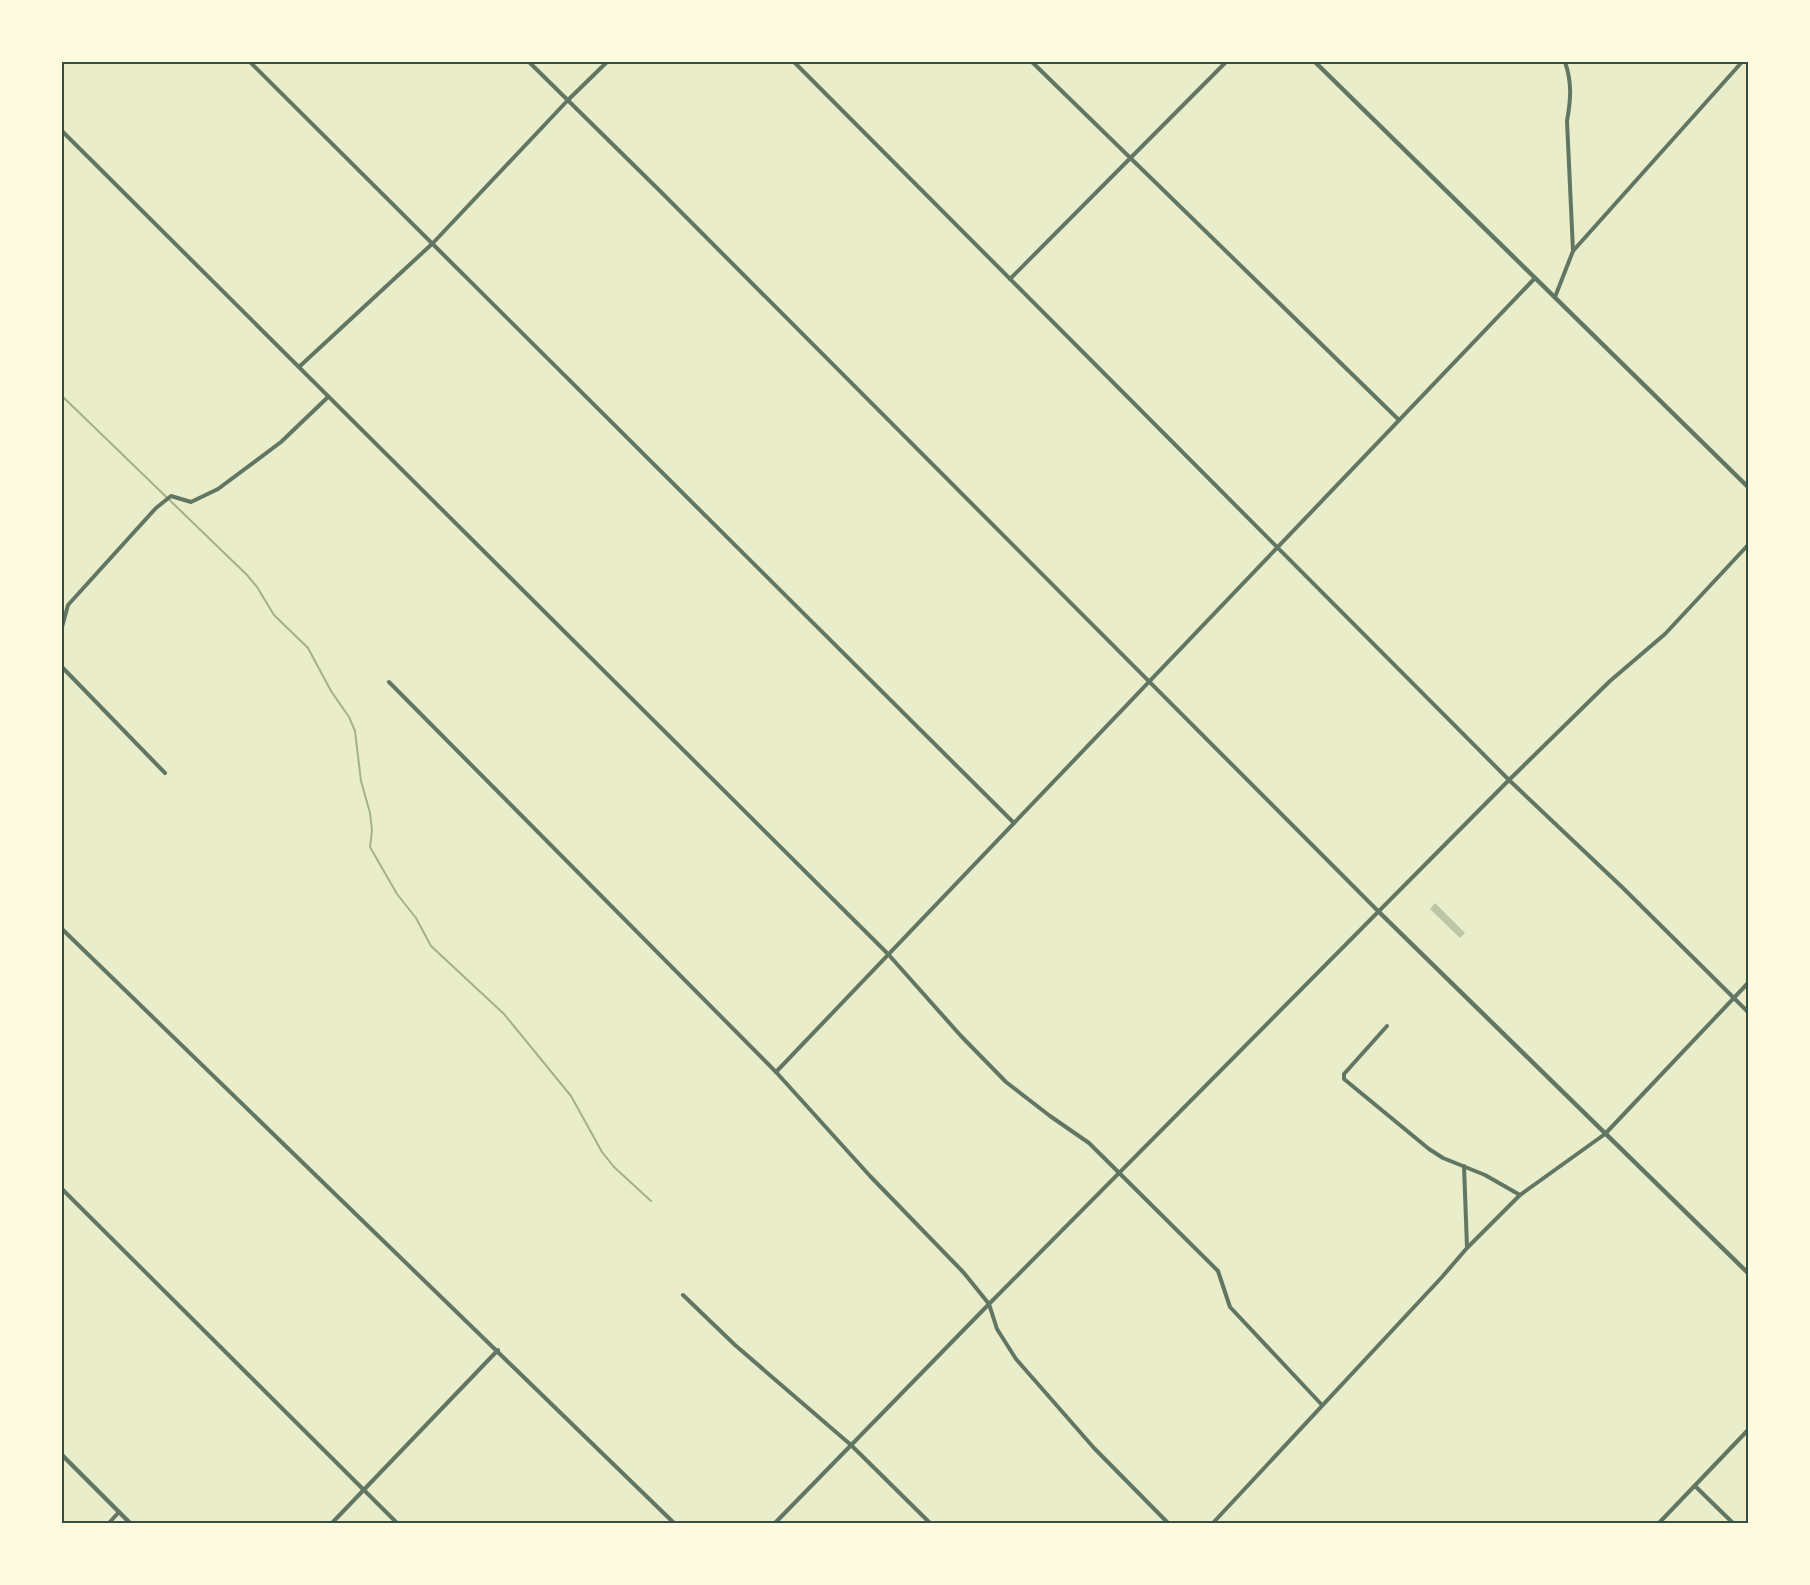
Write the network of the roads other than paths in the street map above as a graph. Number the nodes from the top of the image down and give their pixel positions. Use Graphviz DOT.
graph roads {
  1 [pos="250,62"];
  2 [pos="529,62"];
  3 [pos="607,62"];
  4 [pos="794,62"];
  5 [pos="1032,62"];
  6 [pos="1226,62"];
  7 [pos="1315,62"];
  8 [pos="1565,62"];
  9 [pos="1742,62"];
  10 [pos="568,100"];
  11 [pos="62,131"];
  12 [pos="1131,158"];
  13 [pos="433,243"];
  14 [pos="1573,251"];
  15 [pos="1535,278"];
  16 [pos="1010,279"];
  17 [pos="1555,297"];
  18 [pos="299,367"];
  19 [pos="328,397"];
  20 [pos="1399,420"];
  21 [pos="1749,487"];
  22 [pos="1749,545"];
  23 [pos="1277,547"];
  24 [pos="62,627"];
  25 [pos="62,667"];
  26 [pos="389,682"];
  27 [pos="1149,682"];
  28 [pos="165,773"];
  29 [pos="1509,780"];
  30 [pos="1014,823"];
  31 [pos="1379,912"];
  32 [pos="62,929"];
  33 [pos="888,954"];
  34 [pos="1749,983"];
  35 [pos="1734,997"];
  36 [pos="1749,1012"];
  37 [pos="1387,1026"];
  38 [pos="776,1072"];
  39 [pos="1605,1134"];
  40 [pos="1464,1166"];
  41 [pos="1120,1173"];
  42 [pos="62,1189"];
  43 [pos="1520,1195"];
  44 [pos="1467,1248"];
  45 [pos="1749,1273"];
  46 [pos="683,1295"];
  47 [pos="989,1304"];
  48 [pos="498,1350"];
  49 [pos="1322,1406"];
  50 [pos="1749,1430"];
  51 [pos="850,1445"];
  52 [pos="62,1455"];
  53 [pos="1695,1486"];
  54 [pos="364,1490"];
  55 [pos="119,1512"];
  56 [pos="108,1524"];
  57 [pos="131,1524"];
  58 [pos="332,1524"];
  59 [pos="398,1524"];
  60 [pos="675,1524"];
  61 [pos="774,1524"];
  62 [pos="931,1524"];
  63 [pos="1169,1524"];
  64 [pos="1212,1524"];
  65 [pos="1658,1524"];
  66 [pos="1734,1524"];
  1 -- 13 [label="street"];
  2 -- 10 [label="street"];
  3 -- 10 [label="street"];
  4 -- 16 [label="street"];
  5 -- 12 [label="street"];
  6 -- 12 [label="street"];
  7 -- 15 [label="street"];
  8 -- 14 [label="street"];
  9 -- 14 [label="street"];
  10 -- 13 [label="street"];
  10 -- 27 [label="street"];
  11 -- 18 [label="street"];
  12 -- 16 [label="street"];
  12 -- 20 [label="street"];
  13 -- 18 [label="street"];
  13 -- 30 [label="street"];
  14 -- 17 [label="street"];
  15 -- 17 [label="street"];
  15 -- 20 [label="street"];
  16 -- 23 [label="street"];
  17 -- 21 [label="street"];
  18 -- 19 [label="street"];
  19 -- 24 [label="street"];
  19 -- 33 [label="street"];
  20 -- 23 [label="street"];
  22 -- 29 [label="street"];
  23 -- 27 [label="street"];
  23 -- 29 [label="street"];
  25 -- 28 [label="street"];
  26 -- 38 [label="street"];
  27 -- 30 [label="street"];
  27 -- 31 [label="street"];
  29 -- 31 [label="street"];
  29 -- 35 [label="street"];
  30 -- 33 [label="street"];
  31 -- 39 [label="street"];
  31 -- 41 [label="street"];
  32 -- 48 [label="street"];
  33 -- 38 [label="street"];
  33 -- 41 [label="street"];
  34 -- 35 [label="street"];
  35 -- 36 [label="street"];
  35 -- 39 [label="street"];
  37 -- 40 [label="street"];
  38 -- 47 [label="street"];
  39 -- 43 [label="street"];
  39 -- 45 [label="street"];
  40 -- 43 [label="street"];
  40 -- 44 [label="street"];
  41 -- 47 [label="street"];
  41 -- 49 [label="street"];
  42 -- 54 [label="street"];
  43 -- 44 [label="street"];
  44 -- 49 [label="street"];
  46 -- 51 [label="street"];
  47 -- 51 [label="street"];
  47 -- 63 [label="street"];
  48 -- 54 [label="street"];
  48 -- 60 [label="street"];
  49 -- 64 [label="street"];
  50 -- 53 [label="street"];
  51 -- 61 [label="street"];
  51 -- 62 [label="street"];
  52 -- 55 [label="street"];
  53 -- 65 [label="street"];
  53 -- 66 [label="street"];
  54 -- 58 [label="street"];
  54 -- 59 [label="street"];
  55 -- 56 [label="street"];
  55 -- 57 [label="street"];
}
